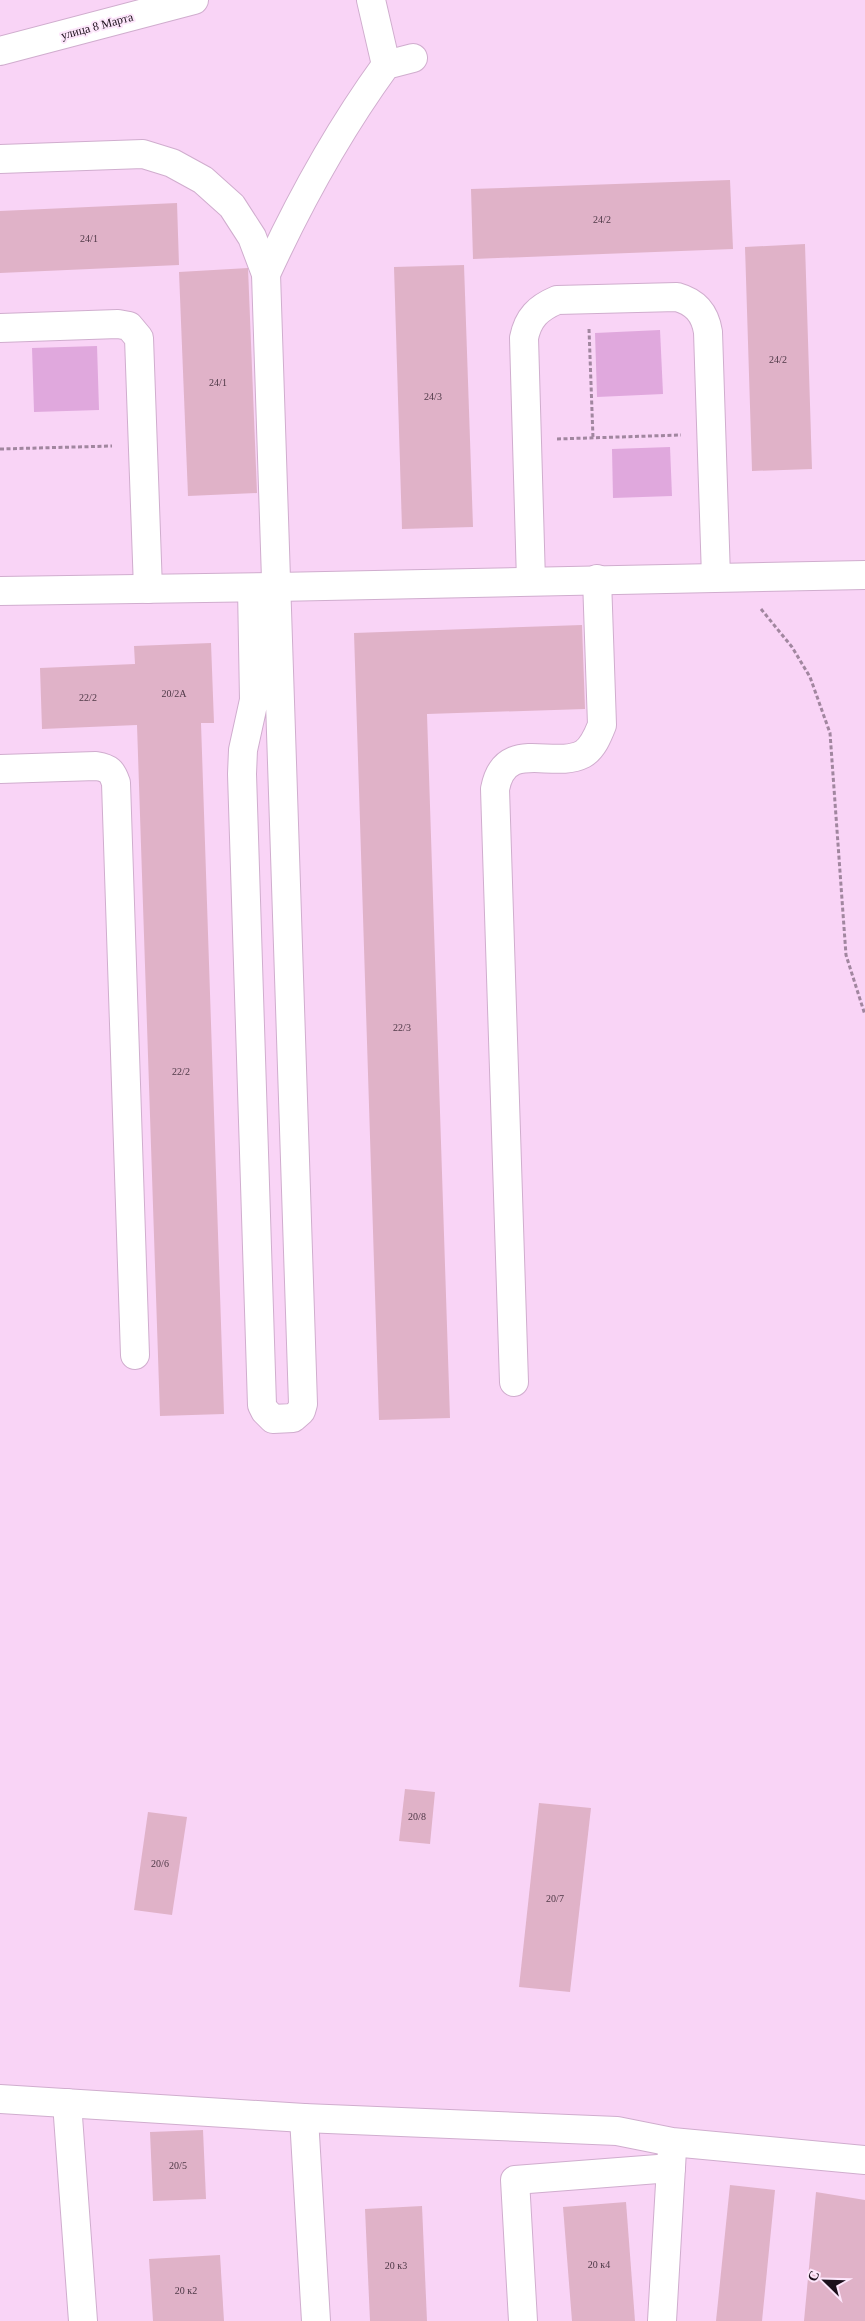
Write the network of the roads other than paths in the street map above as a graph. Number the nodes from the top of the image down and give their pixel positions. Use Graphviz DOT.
graph roads {
  1 [pos="194,0"];
  2 [pos="371,0"];
  3 [pos="0,51"];
  4 [pos="413,58"];
  5 [pos="386,65"];
  6 [pos="0,160"];
  7 [pos="266,274"];
  8 [pos="0,328"];
  9 [pos="865,575"];
  10 [pos="724,577"];
  11 [pos="598,580"];
  12 [pos="531,581"];
  13 [pos="264,588"];
  14 [pos="148,589"];
  15 [pos="0,591"];
  16 [pos="0,769"];
  17 [pos="135,1355"];
  18 [pos="514,1382"];
  19 [pos="0,2099"];
  20 [pos="67,2103"];
  21 [pos="304,2118"];
  22 [pos="672,2155"];
  23 [pos="865,2160"];
  24 [pos="83,2321"];
  25 [pos="316,2321"];
  26 [pos="523,2321"];
  27 [pos="662,2321"];
  1 -- 3 [label="street, улица 8 Марта"];
  2 -- 5 [label="street"];
  4 -- 5 [label="street"];
  5 -- 7 [label="street"];
  6 -- 7 [label="street"];
  7 -- 13 [label="street"];
  8 -- 14 [label="street"];
  9 -- 10 [label="street"];
  10 -- 11 [label="street"];
  10 -- 12 [label="street"];
  11 -- 12 [label="street"];
  11 -- 18 [label="street"];
  12 -- 13 [label="street"];
  13 -- 13 [label="street"];
  13 -- 14 [label="street"];
  14 -- 15 [label="street"];
  16 -- 17 [label="street"];
  19 -- 20 [label="street"];
  20 -- 21 [label="street"];
  20 -- 24 [label="street"];
  21 -- 22 [label="street"];
  21 -- 25 [label="street"];
  22 -- 23 [label="street"];
  22 -- 26 [label="street"];
  22 -- 27 [label="street"];
}
